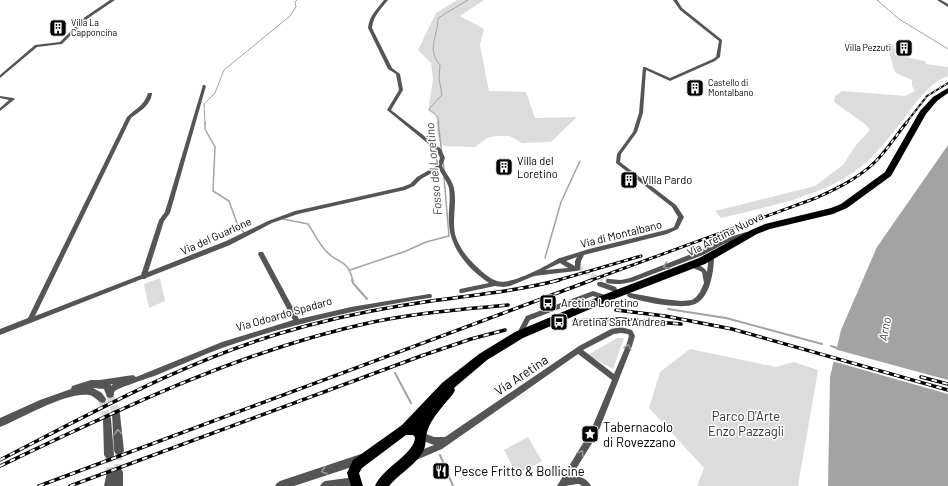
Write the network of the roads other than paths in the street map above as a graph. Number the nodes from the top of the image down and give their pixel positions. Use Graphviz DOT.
graph roads {
  1 [pos="113,0"];
  2 [pos="386,0"];
  3 [pos="675,0"];
  4 [pos="939,0"];
  5 [pos="948,6"];
  6 [pos="0,77"];
  7 [pos="204,86"];
  8 [pos="948,90"];
  9 [pos="150,94"];
  10 [pos="0,97"];
  11 [pos="0,110"];
  12 [pos="440,166"];
  13 [pos="754,232"];
  14 [pos="582,253"];
  15 [pos="261,254"];
  16 [pos="572,256"];
  17 [pos="711,257"];
  18 [pos="559,260"];
  19 [pos="693,265"];
  20 [pos="577,269"];
  21 [pos="528,275"];
  22 [pos="143,277"];
  23 [pos="609,281"];
  24 [pos="707,282"];
  25 [pos="494,284"];
  26 [pos="600,284"];
  27 [pos="614,289"];
  28 [pos="462,291"];
  29 [pos="630,295"];
  30 [pos="429,296"];
  31 [pos="30,320"];
  32 [pos="297,321"];
  33 [pos="0,332"];
  34 [pos="578,350"];
  35 [pos="152,375"];
  36 [pos="616,379"];
  37 [pos="455,381"];
  38 [pos="100,383"];
  39 [pos="94,392"];
  40 [pos="110,394"];
  41 [pos="64,395"];
  42 [pos="102,399"];
  43 [pos="116,414"];
  44 [pos="107,419"];
  45 [pos="0,423"];
  46 [pos="406,429"];
  47 [pos="421,435"];
  48 [pos="445,441"];
  49 [pos="119,451"];
  50 [pos="109,455"];
  51 [pos="410,458"];
  52 [pos="362,459"];
  53 [pos="356,484"];
  54 [pos="562,484"];
  55 [pos="109,486"];
  56 [pos="118,486"];
  57 [pos="280,486"];
  58 [pos="325,486"];
  59 [pos="381,486"];
  60 [pos="587,486"];
  1 -- 6 [label="street"];
  2 -- 12 [label="street"];
  3 -- 14 [label="street, Via di Montalbano"];
  4 -- 5 [label="street"];
  7 -- 22 [label="street"];
  8 -- 13 [label="main road, Via Aretina Nuova"];
  9 -- 31 [label="street"];
  10 -- 11 [label="street"];
  12 -- 22 [label="street, Via del Guarlone"];
  12 -- 25 [label="street"];
  13 -- 17 [label="main road, Via Aretina Nuova"];
  13 -- 23 [label="street, one-way"];
  14 -- 16 [label="street, Via di Montalbano"];
  14 -- 20 [label="street"];
  15 -- 32 [label="street"];
  16 -- 18 [label="street, Via di Montalbano"];
  16 -- 20 [label="street"];
  17 -- 19 [label="main road, Via Aretina Nuova"];
  17 -- 24 [label="street"];
  18 -- 20 [label="street"];
  18 -- 21 [label="street, Via di Montalbano"];
  19 -- 24 [label="street"];
  19 -- 37 [label="main road, Via Aretina Nuova"];
  20 -- 21 [label="street"];
  21 -- 25 [label="street"];
  22 -- 31 [label="street, Via del Guarlone"];
  24 -- 29 [label="street"];
  25 -- 28 [label="street"];
  26 -- 27 [label="street"];
  30 -- 32 [label="street, Via Odoardo Spadaro"];
  31 -- 33 [label="street, Via del Guarlone"];
  32 -- 35 [label="street, Via Odoardo Spadaro"];
  34 -- 36 [label="street"];
  36 -- 34 [label="street, Via Aretina, one-way"];
  34 -- 48 [label="street, Via Aretina"];
  35 -- 38 [label="street, Via Odoardo Spadaro"];
  35 -- 40 [label="street, Via Odoardo Spadaro"];
  54 -- 36 [label="street, one-way"];
  37 -- 46 [label="main road, Via Aretina Nuova"];
  37 -- 47 [label="main road, Via Aretina Nuova"];
  38 -- 39 [label="street"];
  38 -- 40 [label="street"];
  38 -- 41 [label="street"];
  39 -- 41 [label="street"];
  39 -- 42 [label="street"];
  41 -- 45 [label="street"];
  49 -- 43 [label="street, one-way"];
  44 -- 50 [label="street"];
  46 -- 47 [label="main road"];
  46 -- 52 [label="main road, Via Aretina Nuova"];
  47 -- 48 [label="street"];
  47 -- 51 [label="main road, Via Aretina Nuova"];
  48 -- 51 [label="street, Via Aretina"];
  51 -- 59 [label="main road"];
  52 -- 53 [label="main road"];
  52 -- 57 [label="street, one-way"];
  53 -- 58 [label="street"];
  54 -- 60 [label="street"];
  55 -- 56 [label="street"];
}
